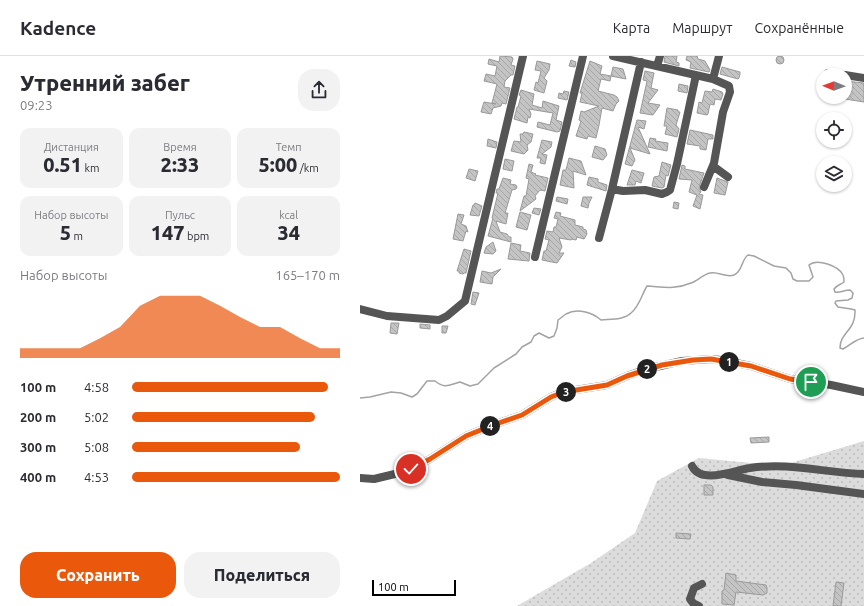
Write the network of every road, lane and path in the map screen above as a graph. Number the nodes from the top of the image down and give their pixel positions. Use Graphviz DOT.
graph roads {
  1 [pos="523,56"];
  2 [pos="583,56"];
  3 [pos="613,56"];
  4 [pos="660,56"];
  5 [pos="719,56"];
  6 [pos="641,62"];
  7 [pos="657,66"];
  8 [pos="696,76"];
  9 [pos="852,76"];
  10 [pos="864,78"];
  11 [pos="713,79"];
  12 [pos="713,166"];
  13 [pos="728,177"];
  14 [pos="704,187"];
  15 [pos="612,189"];
  16 [pos="599,238"];
  17 [pos="535,257"];
  18 [pos="360,309"];
  19 [pos="864,392"];
  20 [pos="692,466"];
  21 [pos="726,474"];
  22 [pos="864,474"];
  23 [pos="360,478"];
  24 [pos="864,494"];
  25 [pos="702,584"];
  26 [pos="699,606"];
  1 -- 18 [label="street"];
  2 -- 17 [label="street"];
  3 -- 6 [label="street"];
  4 -- 7 [label="street"];
  5 -- 11 [label="street"];
  6 -- 7 [label="street"];
  6 -- 15 [label="street"];
  7 -- 8 [label="street"];
  8 -- 11 [label="street"];
  8 -- 15 [label="street"];
  9 -- 10 [label="street"];
  11 -- 12 [label="street"];
  12 -- 13 [label="street"];
  12 -- 14 [label="street"];
  15 -- 16 [label="street"];
  19 -- 23 [label="street"];
  20 -- 21 [label="street"];
  21 -- 22 [label="street"];
  21 -- 24 [label="street"];
  25 -- 26 [label="street"];
}
